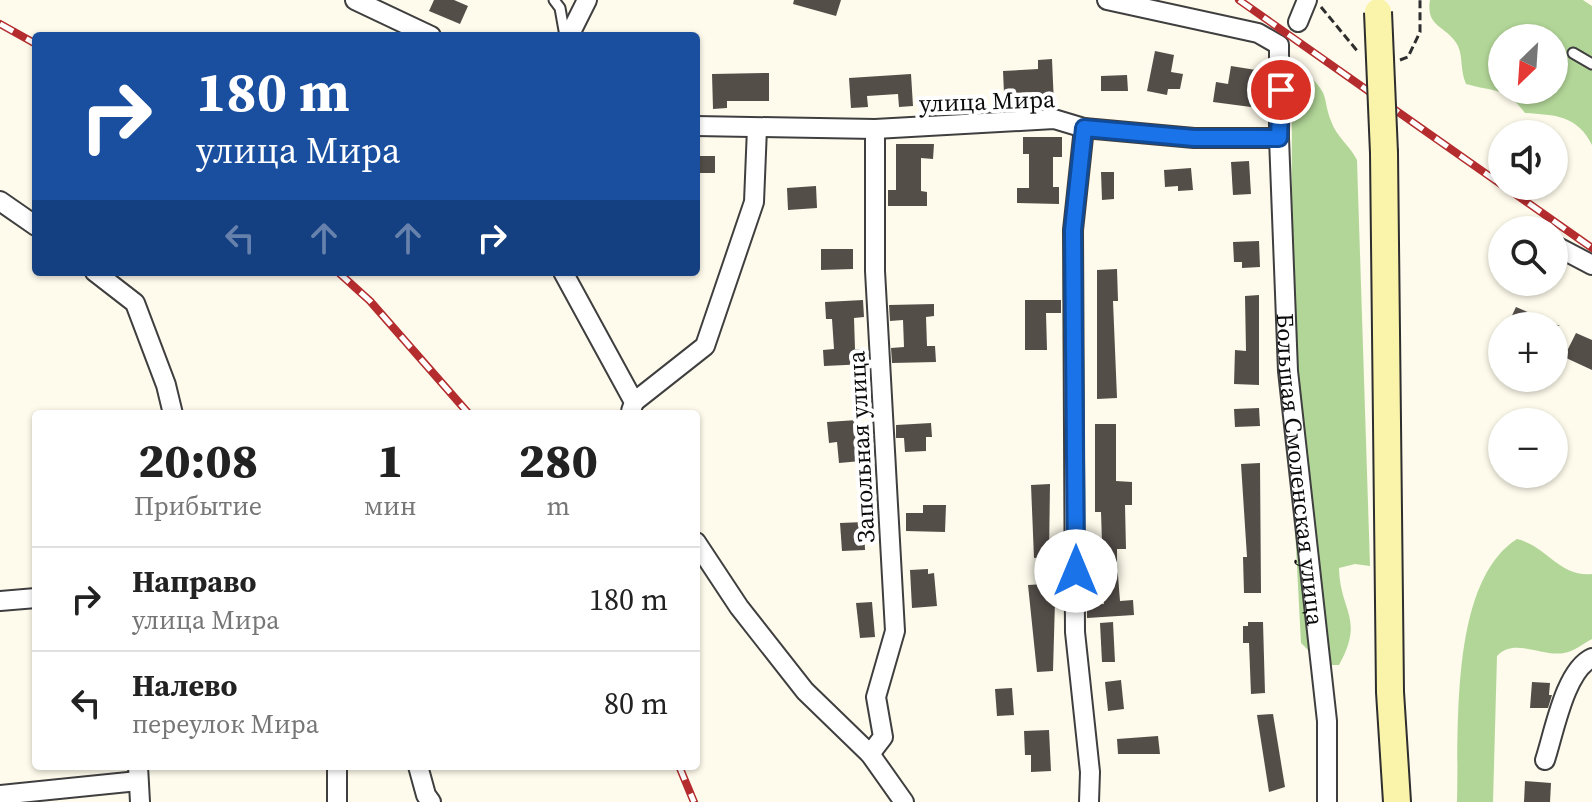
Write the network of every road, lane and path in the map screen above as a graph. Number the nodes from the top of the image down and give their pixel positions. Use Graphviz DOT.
graph roads {
  1 [pos="355,0"];
  2 [pos="554,0"];
  3 [pos="587,0"];
  4 [pos="1107,0"];
  5 [pos="1307,0"];
  6 [pos="1378,6"];
  7 [pos="1298,22"];
  8 [pos="423,32"];
  9 [pos="566,32"];
  10 [pos="569,32"];
  11 [pos="1573,53"];
  12 [pos="1592,64"];
  13 [pos="700,126"];
  14 [pos="757,128"];
  15 [pos="1084,128"];
  16 [pos="875,129"];
  17 [pos="1279,138"];
  18 [pos="0,201"];
  19 [pos="32,223"];
  20 [pos="1568,252"];
  21 [pos="1592,265"];
  22 [pos="100,276"];
  23 [pos="565,276"];
  24 [pos="632,408"];
  25 [pos="172,410"];
  26 [pos="700,548"];
  27 [pos="32,598"];
  28 [pos="0,601"];
  29 [pos="1592,658"];
  30 [pos="870,754"];
  31 [pos="1545,760"];
  32 [pos="337,770"];
  33 [pos="419,770"];
  34 [pos="138,774"];
  35 [pos="0,795"];
  36 [pos="140,802"];
  37 [pos="337,802"];
  38 [pos="431,802"];
  39 [pos="904,802"];
  40 [pos="1089,802"];
  41 [pos="1327,802"];
  42 [pos="1397,802"];
  1 -- 8 [label="street"];
  2 -- 9 [label="lane"];
  3 -- 10 [label="street"];
  4 -- 17 [label="street, Большая Смоленская улица"];
  5 -- 7 [label="street"];
  6 -- 42 [label="main road, bridge"];
  11 -- 12 [label="lane"];
  13 -- 14 [label="street, улица Мира"];
  14 -- 16 [label="street, улица Мира"];
  14 -- 24 [label="street"];
  15 -- 16 [label="street, улица Мира"];
  15 -- 17 [label="street, улица Мира"];
  15 -- 40 [label="street"];
  16 -- 30 [label="street, Запольная улица"];
  17 -- 41 [label="street, Большая Смоленская улица"];
  18 -- 19 [label="street"];
  20 -- 21 [label="street"];
  22 -- 25 [label="street"];
  23 -- 24 [label="street"];
  26 -- 30 [label="street"];
  27 -- 28 [label="street"];
  29 -- 31 [label="street"];
  30 -- 39 [label="street"];
  32 -- 37 [label="street"];
  33 -- 38 [label="street"];
  34 -- 35 [label="street"];
  34 -- 36 [label="street"];
}
